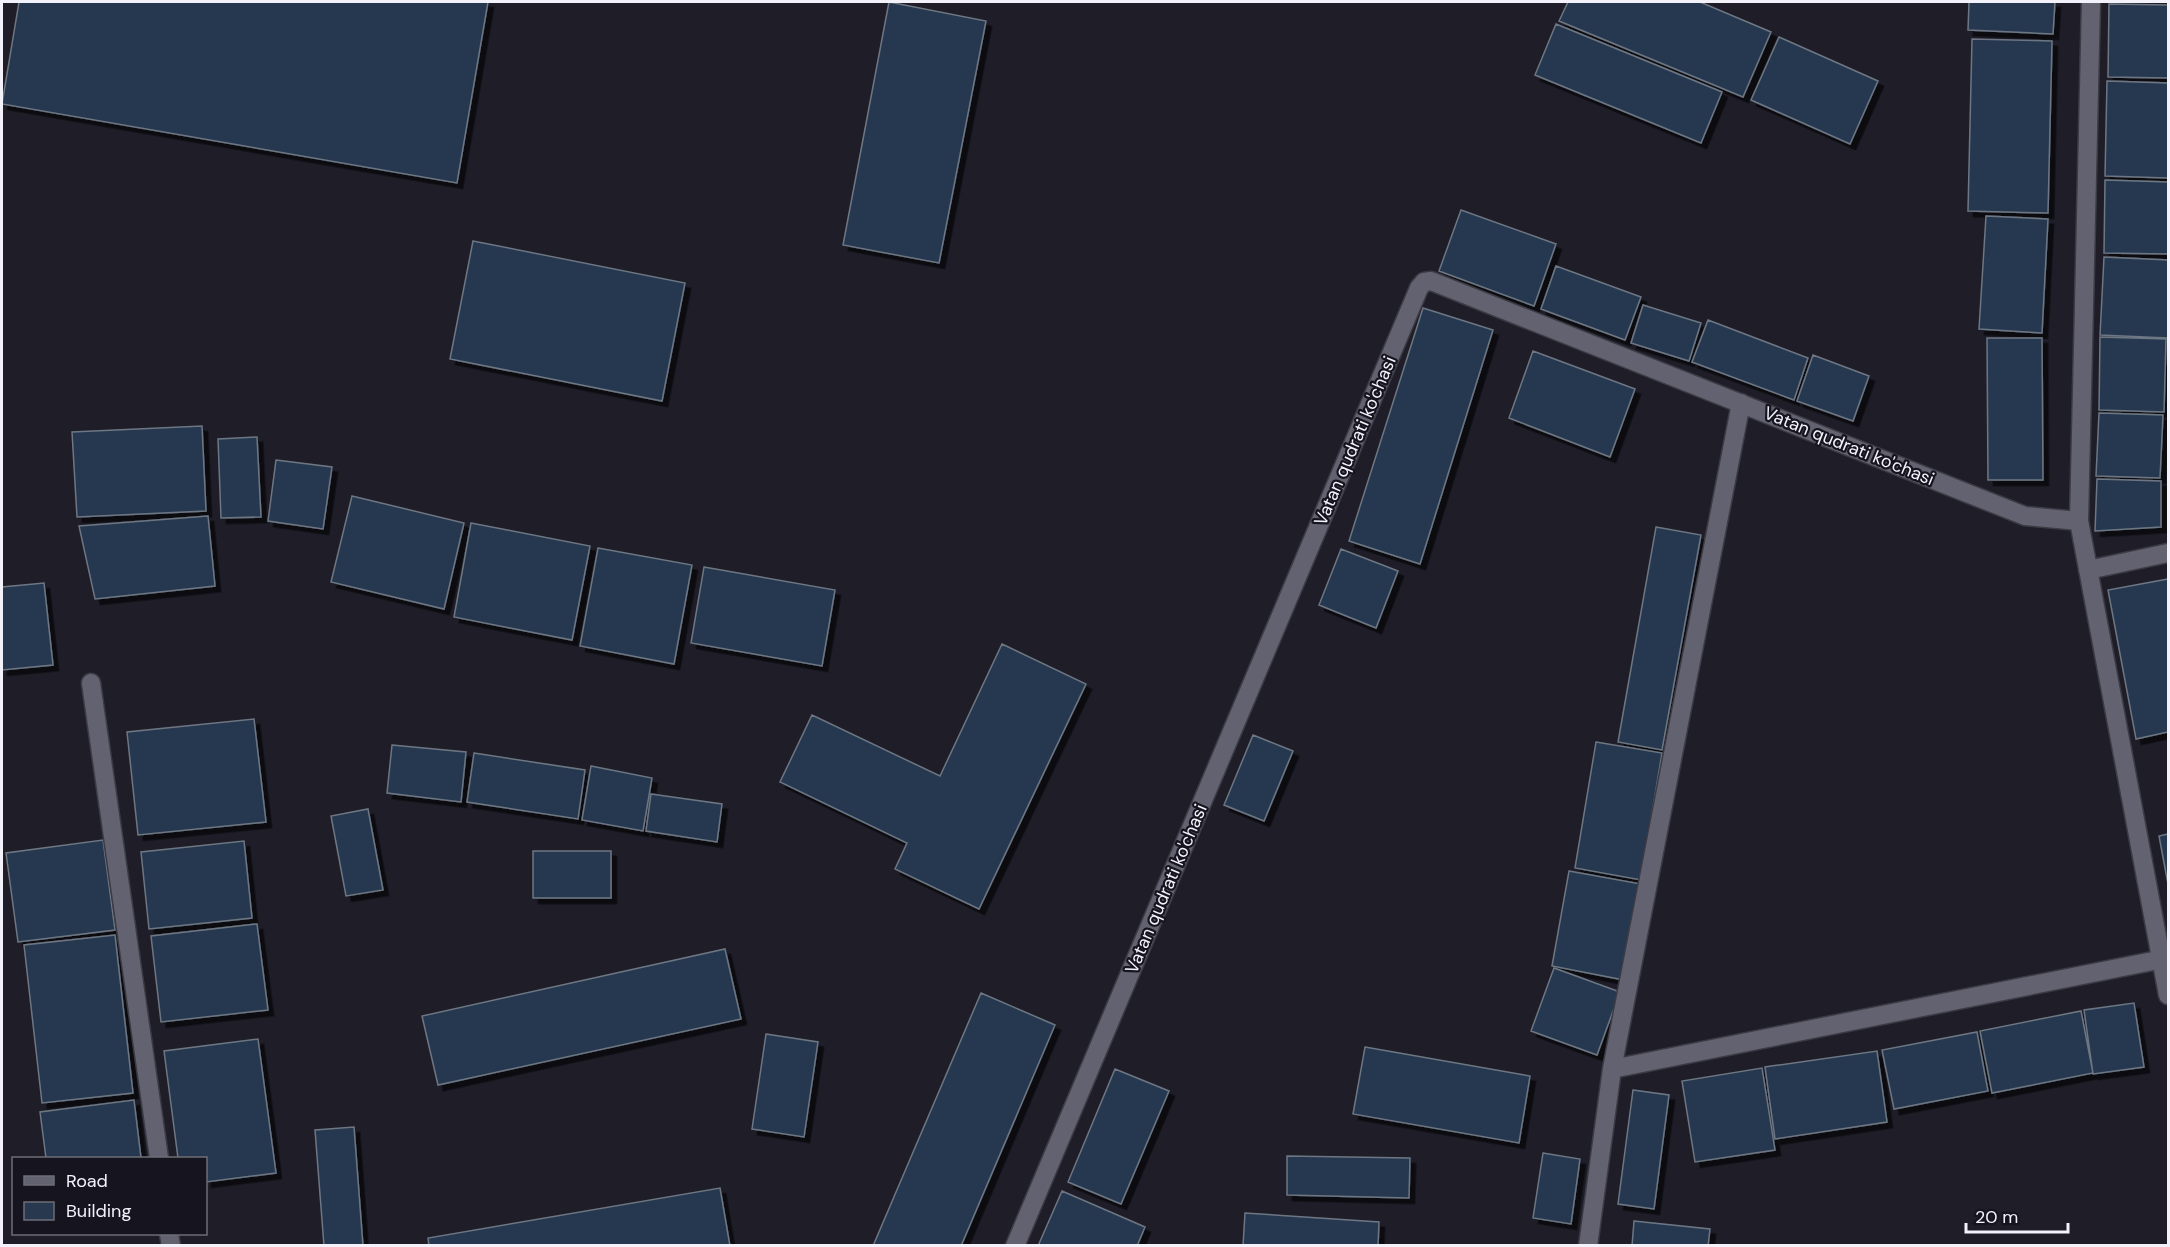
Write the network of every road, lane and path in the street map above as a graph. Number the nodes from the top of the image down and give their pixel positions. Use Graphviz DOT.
graph roads {
  1 [pos="2091,2"];
  2 [pos="1741,403"];
  3 [pos="2079,521"];
  4 [pos="2169,553"];
  5 [pos="2088,570"];
  6 [pos="91,682"];
  7 [pos="2165,958"];
  8 [pos="2169,995"];
  9 [pos="1612,1070"];
  10 [pos="159,1157"];
  11 [pos="1015,1245"];
  12 [pos="1588,1245"];
  1 -- 3 [label="street"];
  2 -- 3 [label="street, Vatan qudrati ko'chasi"];
  2 -- 9 [label="street"];
  2 -- 11 [label="street, Vatan qudrati ko'chasi"];
  3 -- 5 [label="street"];
  4 -- 5 [label="street"];
  5 -- 7 [label="street"];
  6 -- 10 [label="street"];
  7 -- 8 [label="street"];
  7 -- 9 [label="street"];
  9 -- 12 [label="street"];
}
